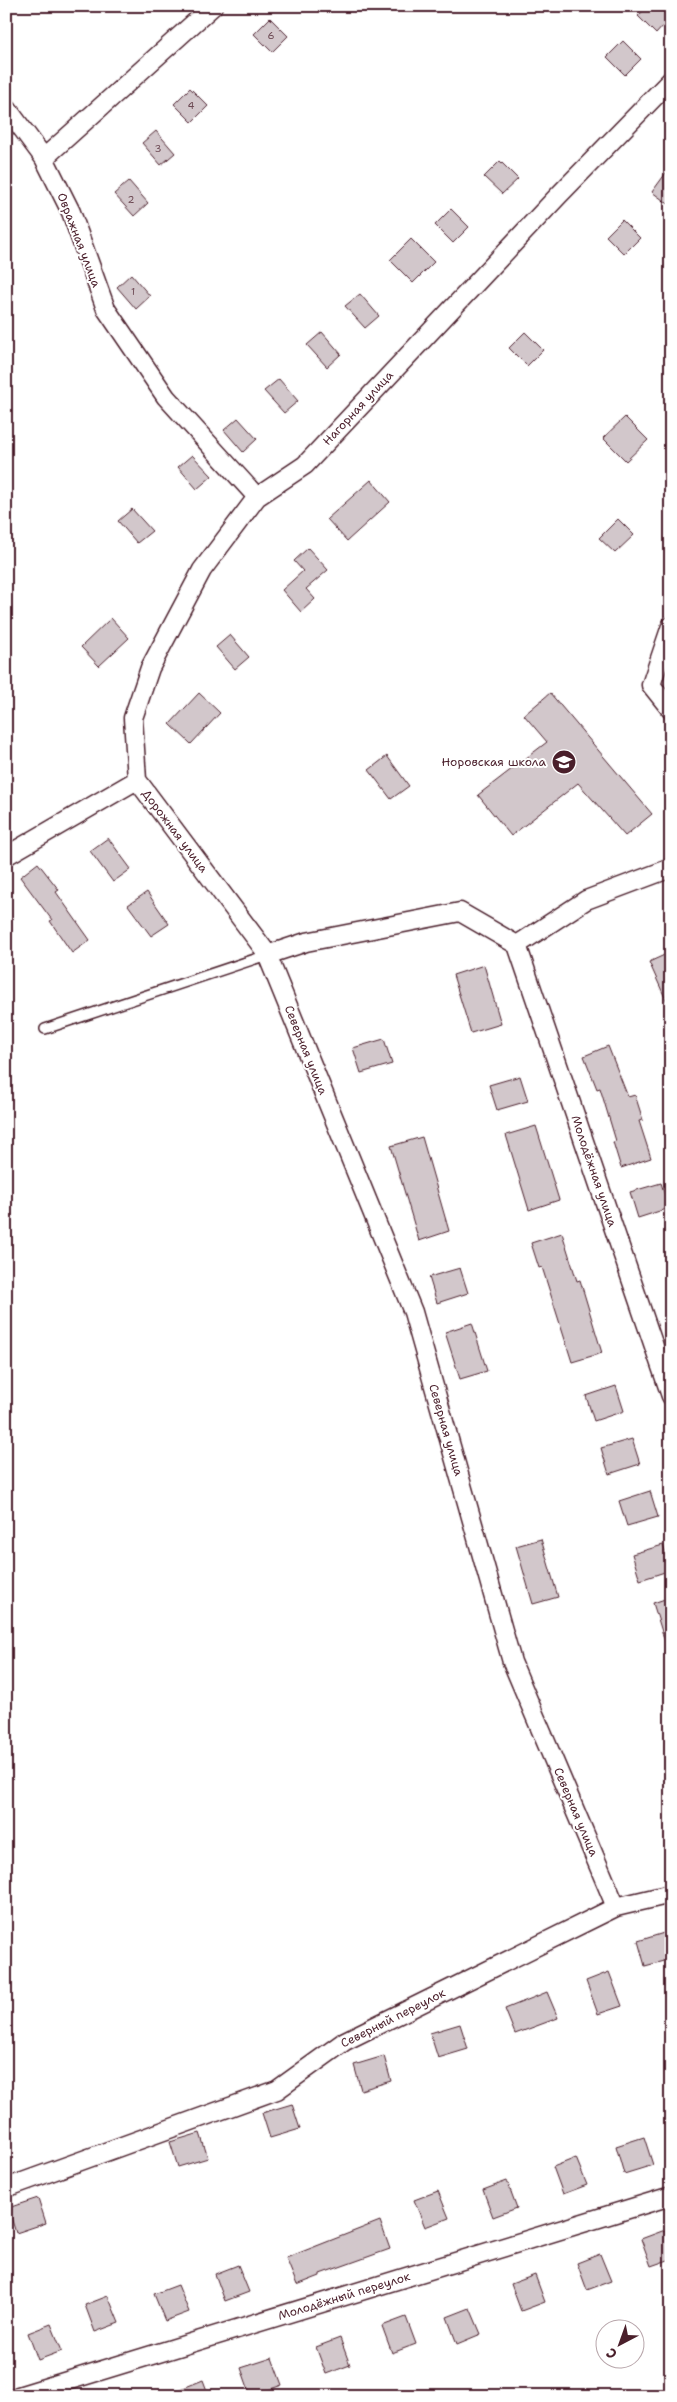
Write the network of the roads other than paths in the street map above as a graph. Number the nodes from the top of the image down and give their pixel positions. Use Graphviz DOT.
graph roads {
  1 [pos="213,6"];
  2 [pos="671,80"];
  3 [pos="6,107"];
  4 [pos="44,158"];
  5 [pos="257,497"];
  6 [pos="671,626"];
  7 [pos="671,710"];
  8 [pos="137,780"];
  9 [pos="6,856"];
  10 [pos="671,868"];
  11 [pos="517,945"];
  12 [pos="267,955"];
  13 [pos="45,1029"];
  14 [pos="671,1396"];
  15 [pos="671,1894"];
  16 [pos="616,1907"];
  17 [pos="6,2188"];
  18 [pos="671,2196"];
  19 [pos="18,2396"];
  1 -- 4 [label="street"];
  2 -- 5 [label="street, Нагорная улица"];
  3 -- 4 [label="street, Овражная улица"];
  4 -- 5 [label="street, Овражная улица"];
  5 -- 8 [label="street, Нагорная улица"];
  6 -- 7 [label="street"];
  8 -- 9 [label="street, Дорожная улица"];
  8 -- 12 [label="street, Дорожная улица"];
  10 -- 11 [label="street"];
  11 -- 12 [label="street"];
  11 -- 14 [label="street, Молодёжная улица"];
  12 -- 13 [label="lane"];
  12 -- 16 [label="street, Северная улица"];
  15 -- 16 [label="street, Северный переулок"];
  16 -- 17 [label="street, Северный переулок"];
  18 -- 19 [label="street, Молодёжный переулок"];
}
